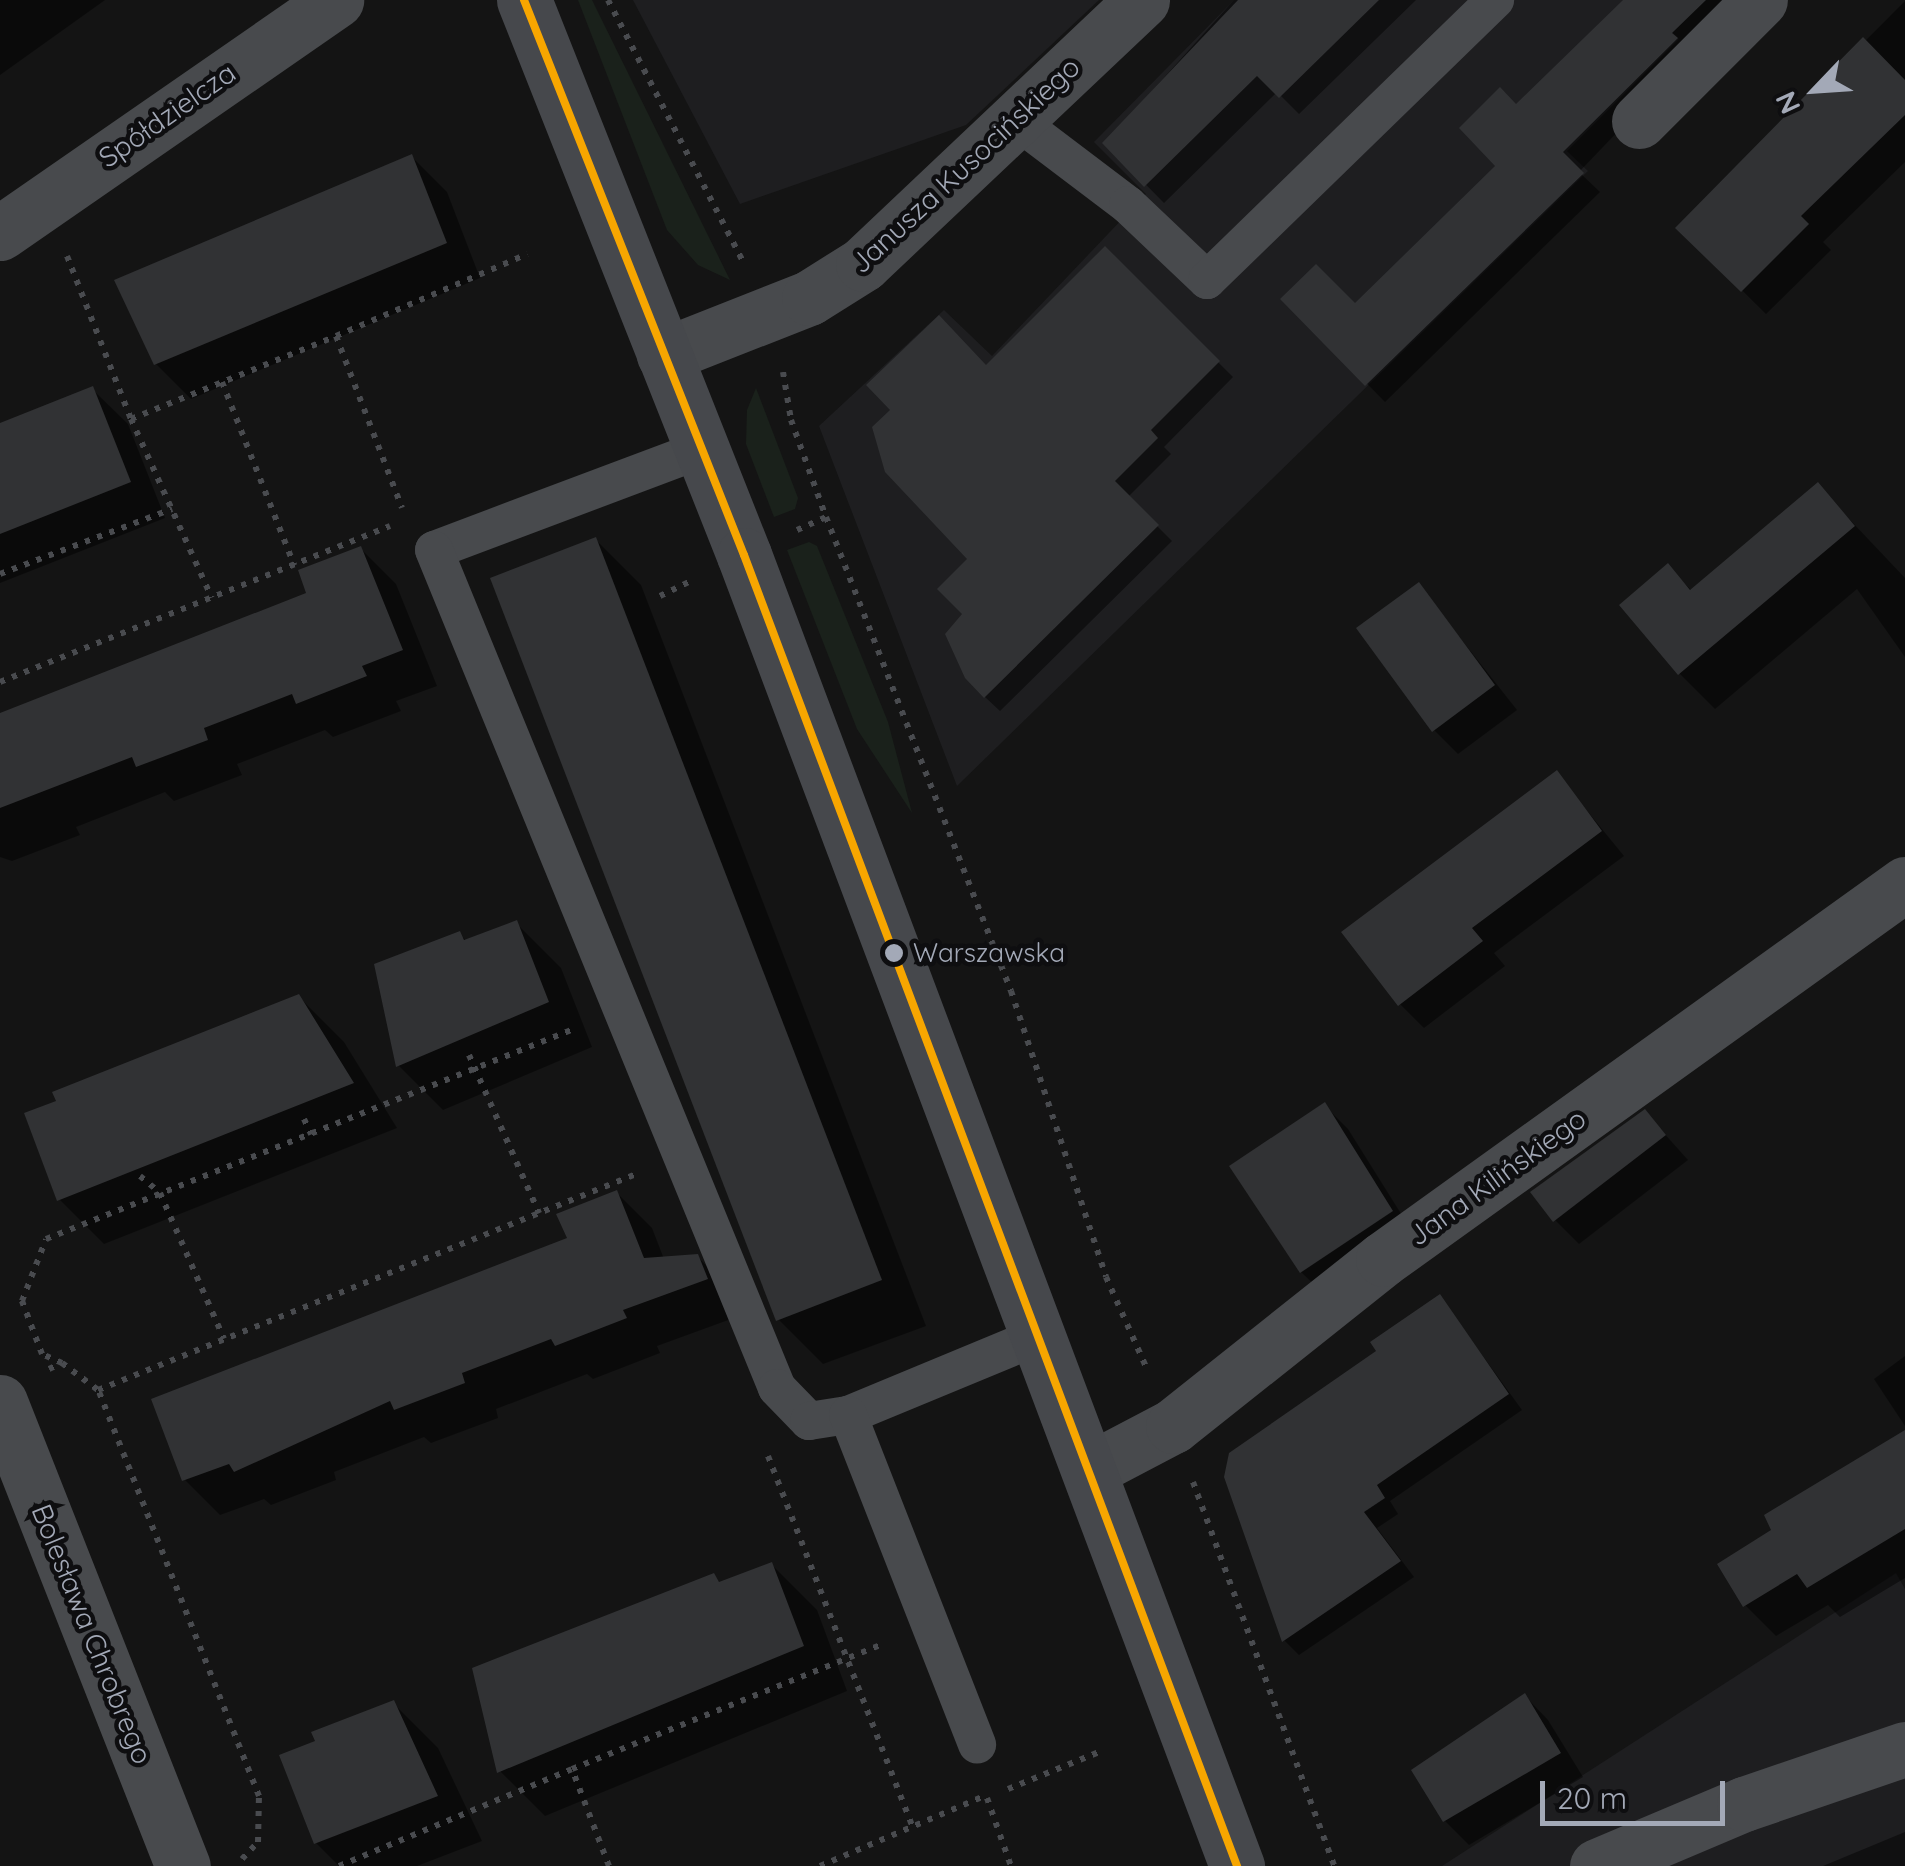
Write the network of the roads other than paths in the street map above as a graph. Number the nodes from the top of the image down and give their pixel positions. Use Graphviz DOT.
graph roads {
  1 [pos="336,0"];
  2 [pos="524,0"];
  3 [pos="1142,0"];
  4 [pos="1495,0"];
  5 [pos="1760,0"];
  6 [pos="1013,118"];
  7 [pos="1639,121"];
  8 [pos="0,232"];
  9 [pos="664,356"];
  10 [pos="700,450"];
  11 [pos="1905,884"];
  12 [pos="1041,1335"];
  13 [pos="0,1402"];
  14 [pos="848,1415"];
  15 [pos="1091,1469"];
  16 [pos="978,1745"];
  17 [pos="1905,1749"];
  18 [pos="183,1866"];
  19 [pos="1237,1866"];
  20 [pos="1597,1866"];
  1 -- 8 [label="street, Spółdzielcza"];
  2 -- 9 [label="street"];
  3 -- 6 [label="street, Janusza Kusocińskiego"];
  4 -- 6 [label="lane"];
  5 -- 7 [label="street"];
  6 -- 9 [label="street, Janusza Kusocińskiego"];
  9 -- 10 [label="street"];
  10 -- 12 [label="street"];
  10 -- 14 [label="lane"];
  11 -- 15 [label="street, Jana Kilińskiego"];
  12 -- 14 [label="lane"];
  12 -- 15 [label="street"];
  13 -- 18 [label="street, Bolesława Chrobrego"];
  14 -- 16 [label="lane"];
  15 -- 19 [label="street"];
  17 -- 20 [label="street"];
}
